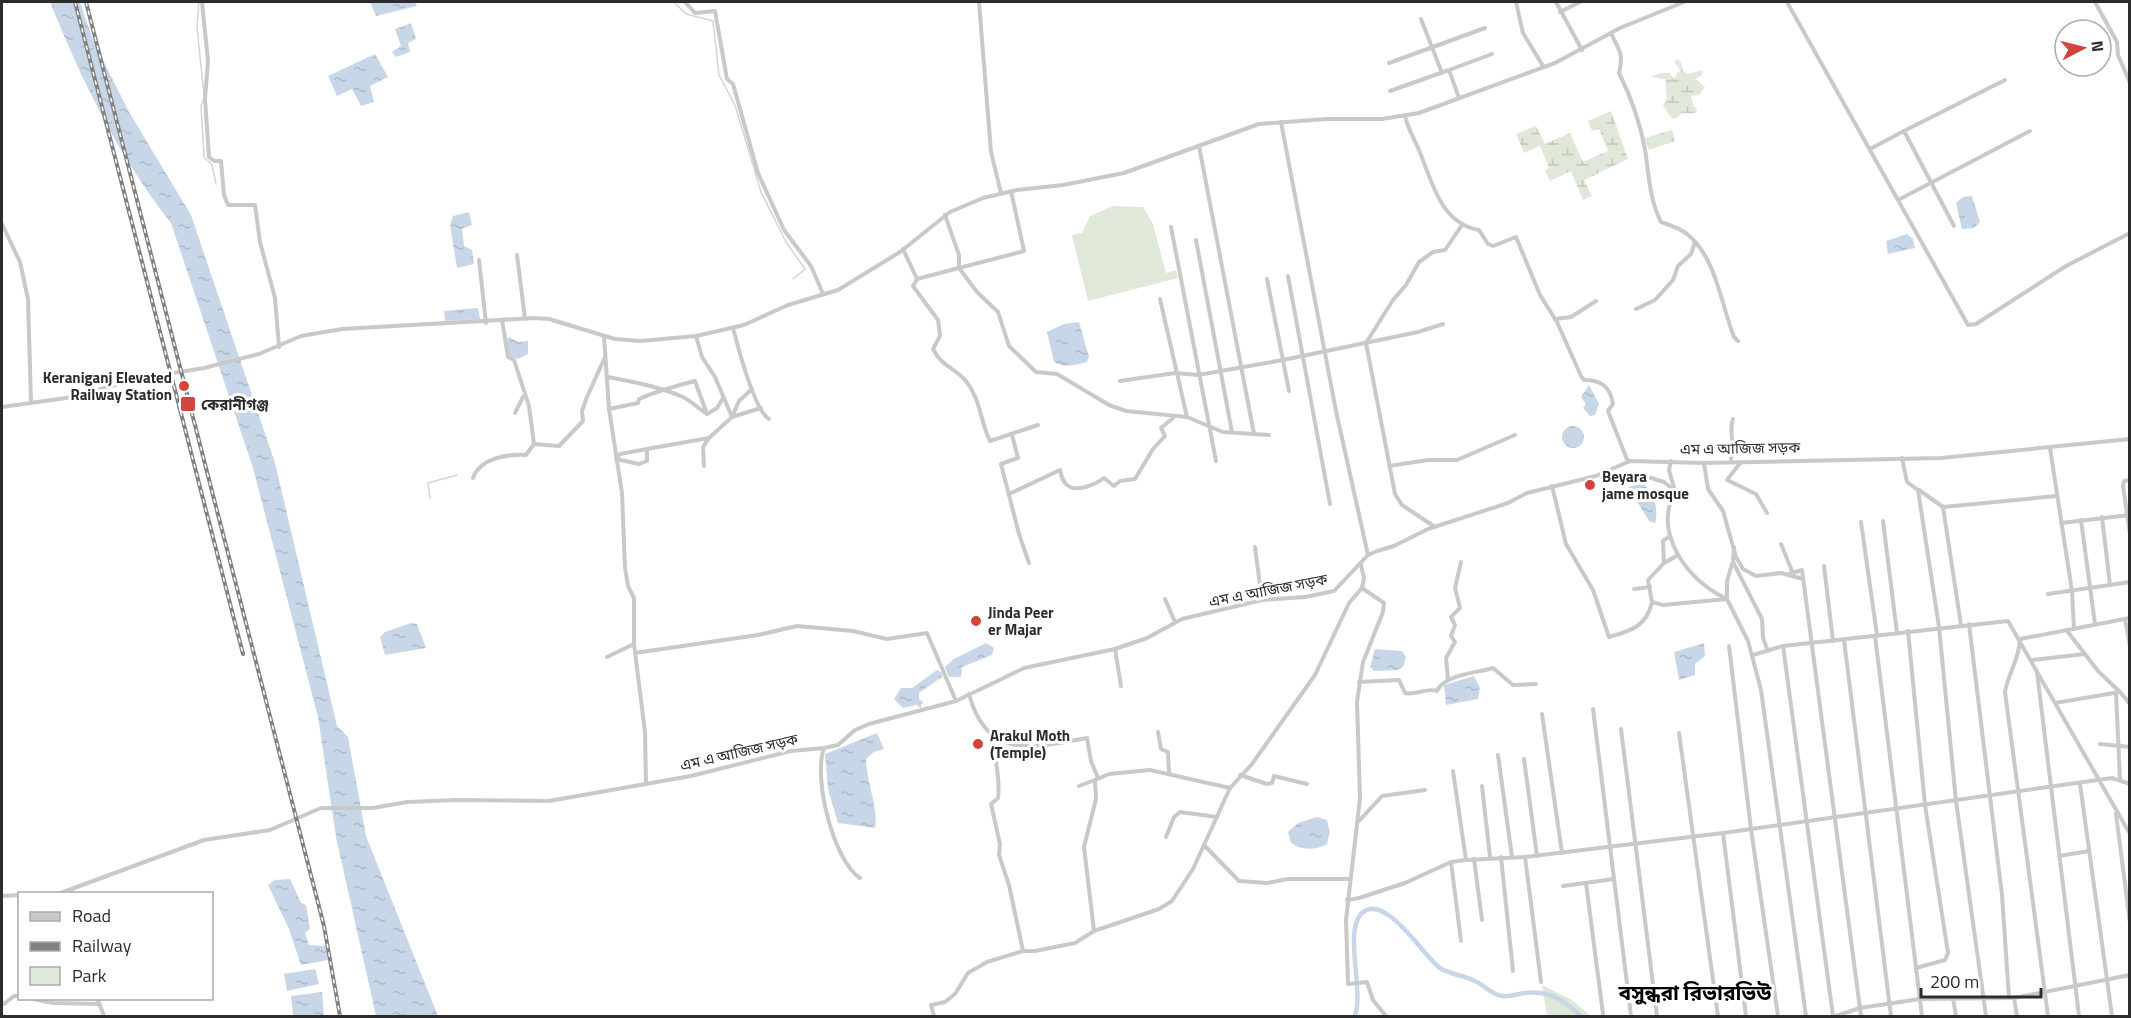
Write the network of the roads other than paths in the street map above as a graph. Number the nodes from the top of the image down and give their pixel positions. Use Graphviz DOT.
graph roads {
  1 [pos="202,2"];
  2 [pos="685,2"];
  3 [pos="979,2"];
  4 [pos="1516,2"];
  5 [pos="1556,2"];
  6 [pos="1580,2"];
  7 [pos="1684,2"];
  8 [pos="1787,2"];
  9 [pos="2095,2"];
  10 [pos="1560,12"];
  11 [pos="1421,20"];
  12 [pos="1485,28"];
  13 [pos="1611,33"];
  14 [pos="1432,47"];
  15 [pos="1582,50"];
  16 [pos="1492,54"];
  17 [pos="1389,63"];
  18 [pos="1543,66"];
  19 [pos="1449,70"];
  20 [pos="1442,73"];
  21 [pos="2005,80"];
  22 [pos="2130,83"];
  23 [pos="1390,91"];
  24 [pos="1459,98"];
  25 [pos="1404,116"];
  26 [pos="1281,122"];
  27 [pos="1904,131"];
  28 [pos="2030,131"];
  29 [pos="1199,146"];
  30 [pos="1870,149"];
  31 [pos="1933,183"];
  32 [pos="1011,191"];
  33 [pos="1001,193"];
  34 [pos="1900,199"];
  35 [pos="945,216"];
  36 [pos="2,224"];
  37 [pos="1462,225"];
  38 [pos="1954,226"];
  39 [pos="1172,227"];
  40 [pos="3,232"];
  41 [pos="2130,233"];
  42 [pos="1196,240"];
  43 [pos="1695,242"];
  44 [pos="903,249"];
  45 [pos="518,255"];
  46 [pos="479,260"];
  47 [pos="959,268"];
  48 [pos="1288,276"];
  49 [pos="917,279"];
  50 [pos="1267,279"];
  51 [pos="822,294"];
  52 [pos="1160,299"];
  53 [pos="1596,301"];
  54 [pos="1636,309"];
  55 [pos="525,319"];
  56 [pos="1555,319"];
  57 [pos="502,320"];
  58 [pos="486,323"];
  59 [pos="1443,324"];
  60 [pos="733,328"];
  61 [pos="604,336"];
  62 [pos="696,336"];
  63 [pos="1738,341"];
  64 [pos="1366,343"];
  65 [pos="279,347"];
  66 [pos="1324,351"];
  67 [pos="606,356"];
  68 [pos="1303,356"];
  69 [pos="1282,360"];
  70 [pos="1241,366"];
  71 [pos="1220,371"];
  72 [pos="1175,373"];
  73 [pos="1198,375"];
  74 [pos="608,377"];
  75 [pos="1120,381"];
  76 [pos="753,389"];
  77 [pos="1289,391"];
  78 [pos="662,392"];
  79 [pos="523,396"];
  80 [pos="723,398"];
  81 [pos="31,402"];
  82 [pos="2,407"];
  83 [pos="760,408"];
  84 [pos="609,409"];
  85 [pos="515,413"];
  86 [pos="707,414"];
  87 [pos="732,417"];
  88 [pos="1187,417"];
  89 [pos="1174,418"];
  90 [pos="769,419"];
  91 [pos="1733,419"];
  92 [pos="1038,425"];
  93 [pos="1209,427"];
  94 [pos="1232,432"];
  95 [pos="1254,434"];
  96 [pos="1012,435"];
  97 [pos="1269,435"];
  98 [pos="1515,435"];
  99 [pos="709,438"];
  100 [pos="2130,439"];
  101 [pos="534,444"];
  102 [pos="2050,448"];
  103 [pos="647,449"];
  104 [pos="1902,458"];
  105 [pos="616,459"];
  106 [pos="1731,459"];
  107 [pos="1216,461"];
  108 [pos="1671,461"];
  109 [pos="1742,461"];
  110 [pos="1628,462"];
  111 [pos="1704,463"];
  112 [pos="704,466"];
  113 [pos="1389,466"];
  114 [pos="473,478"];
  115 [pos="1651,478"];
  116 [pos="2130,480"];
  117 [pos="1552,486"];
  118 [pos="1918,490"];
  119 [pos="1675,491"];
  120 [pos="1009,494"];
  121 [pos="2056,496"];
  122 [pos="1330,504"];
  123 [pos="1943,507"];
  124 [pos="1767,513"];
  125 [pos="2128,515"];
  126 [pos="2102,517"];
  127 [pos="2081,520"];
  128 [pos="1883,521"];
  129 [pos="1861,522"];
  130 [pos="2061,523"];
  131 [pos="1434,527"];
  132 [pos="2130,534"];
  133 [pos="1670,536"];
  134 [pos="1780,544"];
  135 [pos="1255,547"];
  136 [pos="1734,547"];
  137 [pos="1368,555"];
  138 [pos="1678,555"];
  139 [pos="1733,561"];
  140 [pos="1461,562"];
  141 [pos="1029,563"];
  142 [pos="1664,563"];
  143 [pos="1360,565"];
  144 [pos="1824,566"];
  145 [pos="1790,573"];
  146 [pos="2130,582"];
  147 [pos="2110,585"];
  148 [pos="1650,587"];
  149 [pos="1362,588"];
  150 [pos="2092,588"];
  151 [pos="1634,589"];
  152 [pos="2072,591"];
  153 [pos="2048,594"];
  154 [pos="1165,599"];
  155 [pos="1727,599"];
  156 [pos="1262,600"];
  157 [pos="1652,602"];
  158 [pos="2127,618"];
  159 [pos="1175,622"];
  160 [pos="1969,624"];
  161 [pos="2095,624"];
  162 [pos="1961,625"];
  163 [pos="1939,627"];
  164 [pos="2074,629"];
  165 [pos="1908,632"];
  166 [pos="2067,632"];
  167 [pos="1897,633"];
  168 [pos="1876,636"];
  169 [pos="2020,639"];
  170 [pos="1844,640"];
  171 [pos="1833,641"];
  172 [pos="1812,642"];
  173 [pos="634,644"];
  174 [pos="1729,646"];
  175 [pos="1783,646"];
  176 [pos="2130,646"];
  177 [pos="1115,649"];
  178 [pos="1768,651"];
  179 [pos="635,653"];
  180 [pos="2086,654"];
  181 [pos="1753,655"];
  182 [pos="607,657"];
  183 [pos="2032,660"];
  184 [pos="2036,669"];
  185 [pos="1447,680"];
  186 [pos="1359,682"];
  187 [pos="1536,684"];
  188 [pos="1121,686"];
  189 [pos="2118,693"];
  190 [pos="969,694"];
  191 [pos="956,701"];
  192 [pos="2055,703"];
  193 [pos="2130,704"];
  194 [pos="1593,709"];
  195 [pos="1542,714"];
  196 [pos="1621,729"];
  197 [pos="1158,732"];
  198 [pos="1679,733"];
  199 [pos="994,735"];
  200 [pos="2100,744"];
  201 [pos="2119,746"];
  202 [pos="2130,747"];
  203 [pos="825,748"];
  204 [pos="1498,754"];
  205 [pos="1524,759"];
  206 [pos="1453,771"];
  207 [pos="1169,773"];
  208 [pos="1240,775"];
  209 [pos="1096,779"];
  210 [pos="2097,780"];
  211 [pos="2120,780"];
  212 [pos="1307,784"];
  213 [pos="2080,784"];
  214 [pos="2130,784"];
  215 [pos="646,785"];
  216 [pos="1079,786"];
  217 [pos="1482,786"];
  218 [pos="2050,787"];
  219 [pos="1230,788"];
  220 [pos="1425,790"];
  221 [pos="2017,791"];
  222 [pos="1989,796"];
  223 [pos="1956,801"];
  224 [pos="1925,805"];
  225 [pos="1896,809"];
  226 [pos="2116,811"];
  227 [pos="1865,813"];
  228 [pos="1217,817"];
  229 [pos="1834,817"];
  230 [pos="1358,821"];
  231 [pos="1806,821"];
  232 [pos="1779,825"];
  233 [pos="1751,829"];
  234 [pos="2129,831"];
  235 [pos="1723,832"];
  236 [pos="1694,836"];
  237 [pos="1166,837"];
  238 [pos="1635,843"];
  239 [pos="1204,845"];
  240 [pos="1610,847"];
  241 [pos="2089,851"];
  242 [pos="1562,853"];
  243 [pos="1537,856"];
  244 [pos="2059,856"];
  245 [pos="1490,857"];
  246 [pos="1501,857"];
  247 [pos="1512,857"];
  248 [pos="1525,857"];
  249 [pos="1474,859"];
  250 [pos="1466,860"];
  251 [pos="1451,862"];
  252 [pos="860,878"];
  253 [pos="1350,879"];
  254 [pos="1614,879"];
  255 [pos="1586,883"];
  256 [pos="1563,886"];
  257 [pos="63,892"];
  258 [pos="18,895"];
  259 [pos="2,896"];
  260 [pos="1347,900"];
  261 [pos="1482,920"];
  262 [pos="2130,923"];
  263 [pos="1094,931"];
  264 [pos="1461,941"];
  265 [pos="1023,951"];
  266 [pos="1916,968"];
  267 [pos="1513,971"];
  268 [pos="2130,975"];
  269 [pos="2108,981"];
  270 [pos="1541,982"];
  271 [pos="2075,984"];
  272 [pos="2044,991"];
  273 [pos="18,996"];
  274 [pos="1953,998"];
  275 [pos="2012,998"];
  276 [pos="1920,999"];
  277 [pos="34,1000"];
  278 [pos="97,1000"];
  279 [pos="1984,1000"];
  280 [pos="2,1002"];
  281 [pos="1889,1003"];
  282 [pos="99,1004"];
  283 [pos="1860,1008"];
  284 [pos="1603,1014"];
  285 [pos="104,1017"];
  286 [pos="934,1017"];
  287 [pos="1386,1017"];
  288 [pos="1631,1017"];
  289 [pos="1657,1017"];
  290 [pos="1718,1017"];
  291 [pos="1746,1017"];
  292 [pos="1778,1017"];
  293 [pos="1806,1017"];
  294 [pos="1835,1017"];
  295 [pos="1861,1017"];
  296 [pos="1891,1017"];
  297 [pos="1922,1017"];
  298 [pos="1956,1017"];
  299 [pos="1986,1017"];
  300 [pos="2017,1017"];
  301 [pos="2048,1017"];
  302 [pos="2079,1017"];
  303 [pos="2112,1017"];
  1 -- 65 [label="street"];
  2 -- 51 [label="street"];
  3 -- 33 [label="street"];
  4 -- 18 [label="street"];
  5 -- 10 [label="street"];
  6 -- 10 [label="street"];
  7 -- 13 [label="street"];
  8 -- 30 [label="street"];
  9 -- 22 [label="street"];
  10 -- 15 [label="street"];
  11 -- 14 [label="street"];
  12 -- 14 [label="street"];
  13 -- 15 [label="street"];
  13 -- 43 [label="street"];
  14 -- 17 [label="street"];
  14 -- 20 [label="street"];
  15 -- 18 [label="street"];
  16 -- 19 [label="street"];
  18 -- 24 [label="street"];
  19 -- 20 [label="street"];
  19 -- 24 [label="street"];
  20 -- 23 [label="street"];
  21 -- 27 [label="street"];
  24 -- 25 [label="street"];
  25 -- 26 [label="street"];
  25 -- 37 [label="street"];
  26 -- 29 [label="street"];
  26 -- 66 [label="street"];
  27 -- 30 [label="street"];
  27 -- 31 [label="street"];
  28 -- 31 [label="street"];
  29 -- 32 [label="street"];
  29 -- 70 [label="street"];
  30 -- 34 [label="street"];
  31 -- 34 [label="street"];
  31 -- 38 [label="street"];
  32 -- 33 [label="street"];
  32 -- 47 [label="street"];
  33 -- 35 [label="street"];
  34 -- 41 [label="street"];
  35 -- 44 [label="street"];
  35 -- 47 [label="street"];
  36 -- 40 [label="street"];
  37 -- 56 [label="street"];
  37 -- 64 [label="street"];
  39 -- 73 [label="street"];
  40 -- 81 [label="street"];
  42 -- 71 [label="street"];
  43 -- 54 [label="street"];
  43 -- 63 [label="street"];
  44 -- 49 [label="street"];
  44 -- 51 [label="street"];
  45 -- 55 [label="street"];
  46 -- 58 [label="street"];
  47 -- 49 [label="street"];
  47 -- 89 [label="street"];
  48 -- 68 [label="street"];
  49 -- 96 [label="street"];
  50 -- 69 [label="street"];
  51 -- 60 [label="street"];
  52 -- 72 [label="street"];
  53 -- 56 [label="street"];
  55 -- 57 [label="street"];
  55 -- 61 [label="street"];
  56 -- 110 [label="street"];
  57 -- 58 [label="street"];
  57 -- 79 [label="street"];
  58 -- 65 [label="street"];
  59 -- 64 [label="street"];
  60 -- 62 [label="street"];
  60 -- 76 [label="street"];
  61 -- 62 [label="street"];
  61 -- 67 [label="street"];
  62 -- 80 [label="street"];
  64 -- 66 [label="street"];
  64 -- 113 [label="street"];
  65 -- 81 [label="street"];
  66 -- 68 [label="street"];
  66 -- 137 [label="street"];
  67 -- 74 [label="street"];
  67 -- 101 [label="street"];
  68 -- 69 [label="street"];
  68 -- 122 [label="street"];
  69 -- 70 [label="street"];
  69 -- 77 [label="street"];
  70 -- 71 [label="street"];
  70 -- 95 [label="street"];
  71 -- 73 [label="street"];
  71 -- 94 [label="street"];
  72 -- 73 [label="street"];
  72 -- 75 [label="street"];
  72 -- 88 [label="street"];
  73 -- 93 [label="street"];
  74 -- 78 [label="street"];
  74 -- 84 [label="street"];
  76 -- 83 [label="street"];
  76 -- 87 [label="street"];
  78 -- 84 [label="street"];
  78 -- 86 [label="street"];
  78 -- 86 [label="street"];
  79 -- 85 [label="street"];
  79 -- 101 [label="street"];
  80 -- 86 [label="street"];
  80 -- 87 [label="street"];
  81 -- 82 [label="street"];
  83 -- 87 [label="street"];
  83 -- 90 [label="street"];
  84 -- 105 [label="street"];
  87 -- 99 [label="street"];
  88 -- 89 [label="street"];
  88 -- 93 [label="street"];
  89 -- 120 [label="street"];
  91 -- 106 [label="street"];
  92 -- 96 [label="street"];
  93 -- 94 [label="street"];
  93 -- 107 [label="street"];
  94 -- 95 [label="street"];
  95 -- 97 [label="street"];
  96 -- 120 [label="street"];
  98 -- 113 [label="street"];
  99 -- 103 [label="street"];
  99 -- 112 [label="street"];
  100 -- 102 [label="street, এম এ আজিজ সড়ক"];
  101 -- 114 [label="street"];
  102 -- 104 [label="street, এম এ আজিজ সড়ক"];
  102 -- 121 [label="street"];
  103 -- 105 [label="street"];
  103 -- 105 [label="street"];
  104 -- 109 [label="street, এম এ আজিজ সড়ক"];
  104 -- 118 [label="street"];
  105 -- 173 [label="street"];
  108 -- 110 [label="street, এম এ আজিজ সড়ক"];
  108 -- 111 [label="street, এম এ আজিজ সড়ক"];
  108 -- 119 [label="street"];
  109 -- 111 [label="street, এম এ আজিজ সড়ক"];
  109 -- 124 [label="street"];
  110 -- 117 [label="street, এম এ আজিজ সড়ক"];
  111 -- 136 [label="street"];
  113 -- 131 [label="street"];
  115 -- 119 [label="street"];
  116 -- 125 [label="street"];
  117 -- 131 [label="street, এম এ আজিজ সড়ক"];
  117 -- 157 [label="street"];
  118 -- 123 [label="street"];
  118 -- 163 [label="street"];
  119 -- 133 [label="street"];
  120 -- 141 [label="street"];
  121 -- 123 [label="street"];
  121 -- 130 [label="street"];
  123 -- 162 [label="street"];
  125 -- 126 [label="street"];
  125 -- 132 [label="street"];
  126 -- 127 [label="street"];
  126 -- 147 [label="street"];
  127 -- 130 [label="street"];
  127 -- 150 [label="street"];
  128 -- 167 [label="street"];
  129 -- 168 [label="street"];
  130 -- 152 [label="street"];
  131 -- 137 [label="street, এম এ আজিজ সড়ক"];
  133 -- 138 [label="street"];
  133 -- 142 [label="street"];
  134 -- 145 [label="street"];
  135 -- 156 [label="street"];
  136 -- 139 [label="street"];
  136 -- 145 [label="street"];
  137 -- 143 [label="street, এম এ আজিজ সড়ক"];
  138 -- 142 [label="street"];
  138 -- 155 [label="street"];
  139 -- 155 [label="street"];
  139 -- 178 [label="street"];
  140 -- 185 [label="street"];
  142 -- 148 [label="street"];
  143 -- 149 [label="street"];
  143 -- 156 [label="street, এম এ আজিজ সড়ক"];
  144 -- 171 [label="street"];
  145 -- 172 [label="street"];
  146 -- 147 [label="street"];
  147 -- 150 [label="street"];
  148 -- 151 [label="street"];
  148 -- 157 [label="street"];
  149 -- 186 [label="street"];
  149 -- 208 [label="street"];
  150 -- 152 [label="street"];
  150 -- 161 [label="street"];
  152 -- 153 [label="street"];
  152 -- 164 [label="street"];
  154 -- 159 [label="street"];
  155 -- 157 [label="street"];
  155 -- 181 [label="street"];
  156 -- 159 [label="street, এম এ আজিজ সড়ক"];
  158 -- 161 [label="street"];
  158 -- 176 [label="street"];
  159 -- 177 [label="street, এম এ আজিজ সড়ক"];
  160 -- 162 [label="street"];
  160 -- 169 [label="street"];
  160 -- 222 [label="street"];
  161 -- 164 [label="street"];
  162 -- 163 [label="street"];
  163 -- 165 [label="street"];
  163 -- 223 [label="street"];
  164 -- 166 [label="street"];
  165 -- 167 [label="street"];
  165 -- 224 [label="street"];
  166 -- 169 [label="street"];
  166 -- 180 [label="street"];
  167 -- 168 [label="street"];
  168 -- 170 [label="street"];
  168 -- 225 [label="street"];
  169 -- 183 [label="street"];
  169 -- 221 [label="street"];
  170 -- 171 [label="street"];
  170 -- 227 [label="street"];
  171 -- 172 [label="street"];
  172 -- 175 [label="street"];
  172 -- 229 [label="street"];
  173 -- 179 [label="street"];
  173 -- 182 [label="street"];
  174 -- 233 [label="street"];
  175 -- 178 [label="street"];
  175 -- 231 [label="street"];
  177 -- 188 [label="street"];
  177 -- 190 [label="street, এম এ আজিজ সড়ক"];
  178 -- 181 [label="street"];
  179 -- 191 [label="street"];
  179 -- 215 [label="street"];
  180 -- 183 [label="street"];
  180 -- 189 [label="street"];
  181 -- 232 [label="street"];
  183 -- 184 [label="street"];
  184 -- 192 [label="street"];
  184 -- 218 [label="street"];
  185 -- 186 [label="street"];
  185 -- 187 [label="street"];
  186 -- 230 [label="street"];
  189 -- 192 [label="street"];
  189 -- 193 [label="street"];
  189 -- 201 [label="street"];
  190 -- 191 [label="street, এম এ আজিজ সড়ক"];
  190 -- 199 [label="street"];
  191 -- 203 [label="street, এম এ আজিজ সড়ক"];
  192 -- 210 [label="street"];
  194 -- 240 [label="street"];
  195 -- 242 [label="street"];
  196 -- 238 [label="street"];
  197 -- 207 [label="street"];
  198 -- 236 [label="street"];
  199 -- 209 [label="street"];
  199 -- 265 [label="street"];
  200 -- 201 [label="street"];
  201 -- 202 [label="street"];
  201 -- 211 [label="street"];
  203 -- 215 [label="street, এম এ আজিজ সড়ক"];
  203 -- 252 [label="street"];
  204 -- 247 [label="street"];
  205 -- 243 [label="street"];
  206 -- 250 [label="street"];
  207 -- 209 [label="street"];
  207 -- 219 [label="street"];
  208 -- 212 [label="street"];
  208 -- 219 [label="street"];
  209 -- 216 [label="street"];
  209 -- 263 [label="street"];
  210 -- 211 [label="street"];
  210 -- 213 [label="street"];
  210 -- 226 [label="street"];
  211 -- 214 [label="street"];
  213 -- 218 [label="street"];
  213 -- 241 [label="street"];
  215 -- 257 [label="street, এম এ আজিজ সড়ক"];
  217 -- 245 [label="street"];
  218 -- 221 [label="street"];
  218 -- 244 [label="street"];
  219 -- 228 [label="street"];
  220 -- 230 [label="street"];
  221 -- 222 [label="street"];
  221 -- 272 [label="street"];
  222 -- 223 [label="street"];
  222 -- 275 [label="street"];
  223 -- 224 [label="street"];
  223 -- 279 [label="street"];
  224 -- 225 [label="street"];
  224 -- 266 [label="street"];
  225 -- 227 [label="street"];
  225 -- 266 [label="street"];
  226 -- 234 [label="street"];
  226 -- 262 [label="street"];
  227 -- 229 [label="street"];
  227 -- 281 [label="street"];
  228 -- 237 [label="street"];
  228 -- 239 [label="street"];
  229 -- 231 [label="street"];
  229 -- 283 [label="street"];
  230 -- 253 [label="street"];
  231 -- 232 [label="street"];
  231 -- 294 [label="street"];
  232 -- 233 [label="street"];
  232 -- 293 [label="street"];
  233 -- 235 [label="street"];
  233 -- 292 [label="street"];
  235 -- 236 [label="street"];
  235 -- 291 [label="street"];
  236 -- 238 [label="street"];
  236 -- 290 [label="street"];
  238 -- 240 [label="street"];
  238 -- 289 [label="street"];
  239 -- 253 [label="street"];
  239 -- 263 [label="street"];
  240 -- 242 [label="street"];
  240 -- 254 [label="street"];
  241 -- 244 [label="street"];
  241 -- 269 [label="street"];
  242 -- 243 [label="street"];
  243 -- 248 [label="street"];
  244 -- 271 [label="street"];
  245 -- 246 [label="street"];
  245 -- 249 [label="street"];
  246 -- 247 [label="street"];
  246 -- 267 [label="street"];
  247 -- 248 [label="street"];
  248 -- 270 [label="street"];
  249 -- 250 [label="street"];
  249 -- 261 [label="street"];
  250 -- 251 [label="street"];
  251 -- 260 [label="street"];
  251 -- 264 [label="street"];
  253 -- 260 [label="street"];
  254 -- 255 [label="street"];
  254 -- 288 [label="street"];
  255 -- 256 [label="street"];
  255 -- 284 [label="street"];
  258 -- 259 [label="street"];
  260 -- 287 [label="street"];
  263 -- 265 [label="street"];
  265 -- 286 [label="street"];
  266 -- 276 [label="street"];
  268 -- 269 [label="street"];
  269 -- 271 [label="street"];
  269 -- 303 [label="street"];
  271 -- 272 [label="street"];
  271 -- 302 [label="street"];
  272 -- 275 [label="street"];
  272 -- 301 [label="street"];
  273 -- 280 [label="street"];
  274 -- 276 [label="street"];
  274 -- 279 [label="street"];
  274 -- 298 [label="street"];
  275 -- 279 [label="street"];
  275 -- 300 [label="street"];
  276 -- 281 [label="street"];
  276 -- 297 [label="street"];
  277 -- 282 [label="street"];
  278 -- 282 [label="street"];
  279 -- 299 [label="street"];
  281 -- 283 [label="street"];
  281 -- 296 [label="street"];
  282 -- 285 [label="street"];
  283 -- 294 [label="street"];
  283 -- 295 [label="street"];
}
